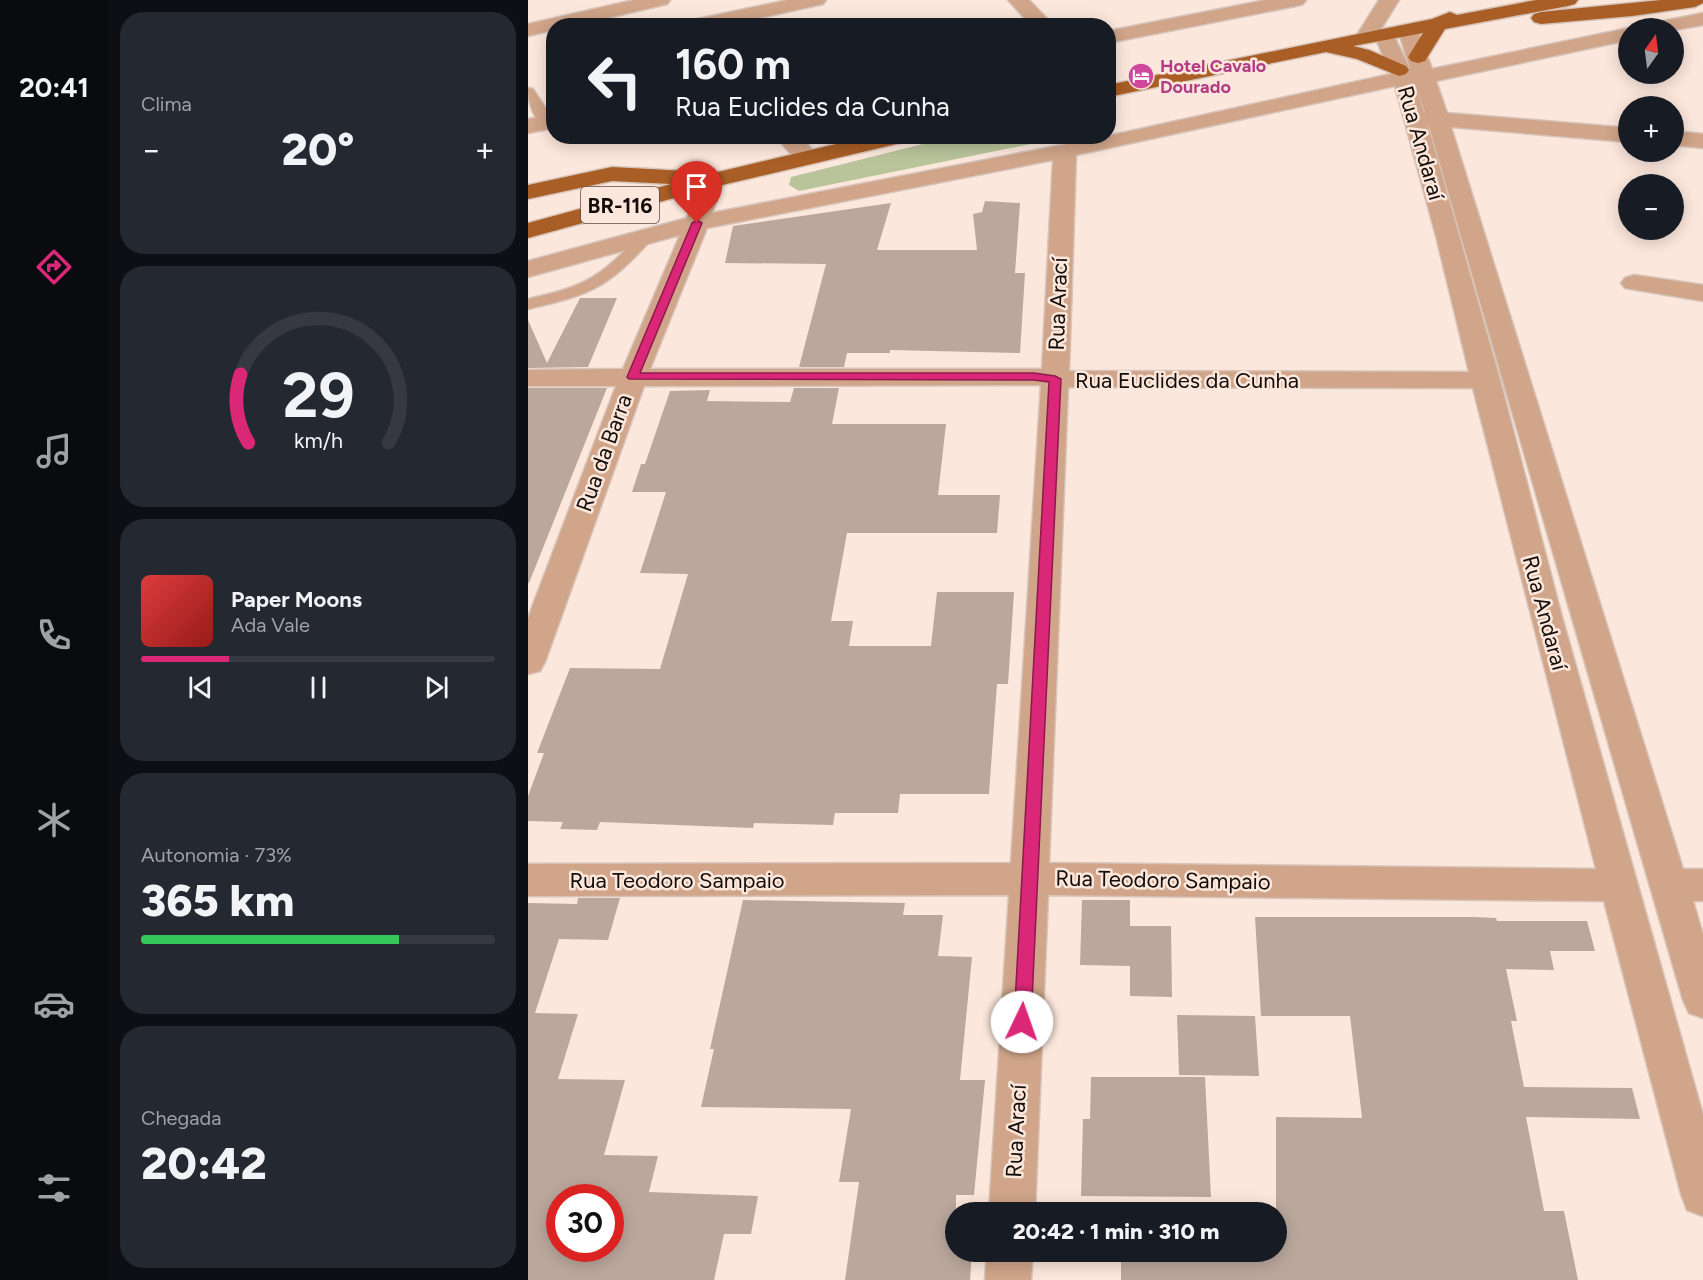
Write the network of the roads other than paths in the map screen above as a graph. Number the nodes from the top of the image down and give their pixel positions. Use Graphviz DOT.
graph roads {
  1 [pos="661,0"];
  2 [pos="816,0"];
  3 [pos="1018,0"];
  4 [pos="1296,0"];
  5 [pos="1389,0"];
  6 [pos="1493,0"];
  7 [pos="1568,0"];
  8 [pos="1695,1"];
  9 [pos="581,18"];
  10 [pos="676,18"];
  11 [pos="731,18"];
  12 [pos="1036,18"];
  13 [pos="1467,19"];
  14 [pos="1703,19"];
  15 [pos="1684,23"];
  16 [pos="1438,24"];
  17 [pos="546,26"];
  18 [pos="528,30"];
  19 [pos="1116,35"];
  20 [pos="1618,35"];
  21 [pos="1324,47"];
  22 [pos="1400,55"];
  23 [pos="1116,89"];
  24 [pos="528,92"];
  25 [pos="1427,119"];
  26 [pos="543,123"];
  27 [pos="1618,134"];
  28 [pos="1116,136"];
  29 [pos="1684,139"];
  30 [pos="1703,141"];
  31 [pos="795,144"];
  32 [pos="867,144"];
  33 [pos="1089,144"];
  34 [pos="1065,151"];
  35 [pos="808,158"];
  36 [pos="712,180"];
  37 [pos="528,192"];
  38 [pos="697,223"];
  39 [pos="528,231"];
  40 [pos="646,237"];
  41 [pos="528,269"];
  42 [pos="1634,283"];
  43 [pos="1703,293"];
  44 [pos="528,304"];
  45 [pos="633,377"];
  46 [pos="528,378"];
  47 [pos="1055,379"];
  48 [pos="1486,380"];
  49 [pos="528,662"];
  50 [pos="1030,879"];
  51 [pos="528,880"];
  52 [pos="1618,885"];
  53 [pos="1685,885"];
  54 [pos="1703,1000"];
  55 [pos="1703,1194"];
  56 [pos="1013,1202"];
  57 [pos="1009,1262"];
  58 [pos="1008,1280"];
  1 -- 9 [label="street"];
  1 -- 10 [label="street"];
  2 -- 11 [label="street"];
  3 -- 12 [label="street"];
  4 -- 19 [label="street"];
  5 -- 22 [label="street"];
  6 -- 16 [label="highway"];
  7 -- 13 [label="highway"];
  8 -- 13 [label="highway"];
  13 -- 16 [label="highway"];
  14 -- 15 [label="street"];
  16 -- 22 [label="highway"];
  16 -- 22 [label="highway"];
  17 -- 18 [label="street"];
  20 -- 22 [label="street"];
  21 -- 22 [label="highway"];
  21 -- 22 [label="highway"];
  21 -- 23 [label="highway"];
  22 -- 25 [label="street, Rua Andaraí"];
  22 -- 28 [label="street"];
  24 -- 26 [label="lane"];
  25 -- 27 [label="street"];
  25 -- 48 [label="street, Rua Andaraí"];
  25 -- 53 [label="street, Rua Andaraí"];
  29 -- 30 [label="street"];
  31 -- 35 [label="street"];
  32 -- 35 [label="highway, BR-116"];
  33 -- 34 [label="street"];
  34 -- 38 [label="street"];
  34 -- 47 [label="street, Rua Arací"];
  35 -- 36 [label="highway, BR-116"];
  36 -- 37 [label="highway"];
  36 -- 38 [label="street, Rua da Barra"];
  36 -- 39 [label="highway, BR-116"];
  38 -- 40 [label="street"];
  38 -- 45 [label="street, Rua da Barra"];
  40 -- 41 [label="street"];
  40 -- 44 [label="lane"];
  42 -- 43 [label="street"];
  45 -- 46 [label="street, Rua Euclides da Cunha"];
  45 -- 47 [label="street, Rua Euclides da Cunha"];
  45 -- 49 [label="street, Rua da Barra"];
  47 -- 48 [label="street, Rua Euclides da Cunha"];
  47 -- 50 [label="street, Rua Arací"];
  48 -- 52 [label="street, Rua Andaraí"];
  50 -- 51 [label="street, Rua Teodoro Sampaio"];
  50 -- 52 [label="street, Rua Teodoro Sampaio"];
  50 -- 56 [label="street, Rua Arací"];
  52 -- 55 [label="street, Rua Andaraí"];
  53 -- 54 [label="street, Rua Andaraí"];
  57 -- 58 [label="street"];
}
